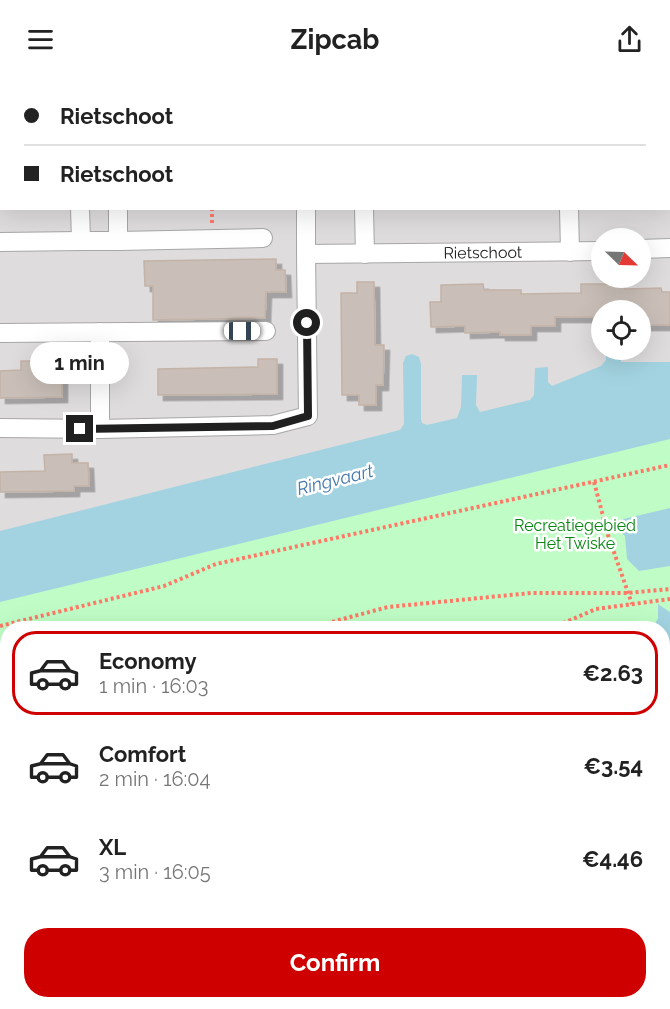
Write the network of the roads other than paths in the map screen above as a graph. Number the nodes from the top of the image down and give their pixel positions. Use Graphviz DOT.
graph roads {
  1 [pos="81,210"];
  2 [pos="118,210"];
  3 [pos="306,210"];
  4 [pos="364,210"];
  5 [pos="569,210"];
  6 [pos="263,238"];
  7 [pos="118,241"];
  8 [pos="0,242"];
  9 [pos="81,242"];
  10 [pos="670,248"];
  11 [pos="651,249"];
  12 [pos="591,251"];
  13 [pos="570,252"];
  14 [pos="306,254"];
  15 [pos="365,254"];
  16 [pos="266,331"];
  17 [pos="100,332"];
  18 [pos="0,333"];
  19 [pos="0,428"];
  20 [pos="100,429"];
  1 -- 9 [label="street"];
  2 -- 7 [label="street"];
  3 -- 14 [label="street"];
  4 -- 15 [label="street"];
  5 -- 13 [label="street"];
  6 -- 7 [label="street"];
  7 -- 9 [label="street"];
  8 -- 9 [label="street"];
  10 -- 11 [label="street"];
  12 -- 13 [label="street, Rietschoot"];
  13 -- 15 [label="street, Rietschoot"];
  14 -- 15 [label="street, Rietschoot"];
  14 -- 20 [label="street"];
  16 -- 17 [label="street"];
  17 -- 18 [label="street"];
  17 -- 20 [label="street"];
  19 -- 20 [label="street"];
}
